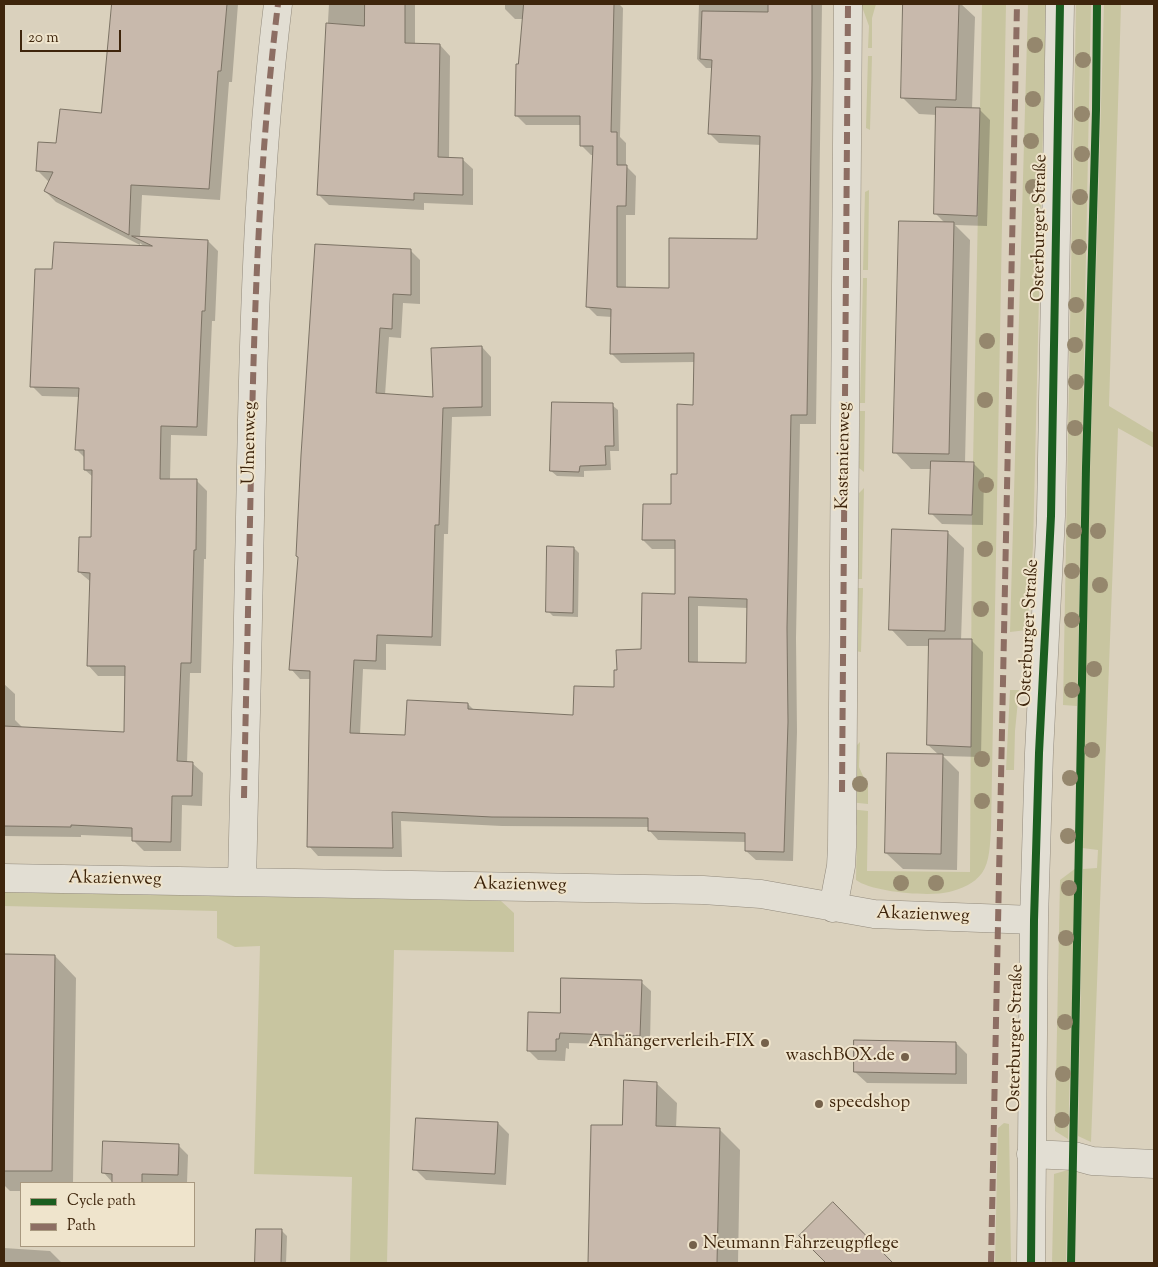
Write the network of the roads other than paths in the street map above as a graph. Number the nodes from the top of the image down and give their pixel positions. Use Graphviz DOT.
graph roads {
  1 [pos="278,4"];
  2 [pos="848,4"];
  3 [pos="1060,4"];
  4 [pos="4,878"];
  5 [pos="242,882"];
  6 [pos="833,908"];
  7 [pos="1034,920"];
  8 [pos="1031,1154"];
  9 [pos="1154,1164"];
  10 [pos="1031,1263"];
  1 -- 5 [label="street, Ulmenweg"];
  2 -- 6 [label="street, Kastanienweg"];
  3 -- 7 [label="street, Osterburger Straße"];
  4 -- 5 [label="street, Akazienweg"];
  5 -- 6 [label="street, Akazienweg"];
  6 -- 7 [label="street, Akazienweg"];
  7 -- 8 [label="street, Osterburger Straße"];
  8 -- 9 [label="street"];
  8 -- 10 [label="street, Osterburger Straße"];
}
